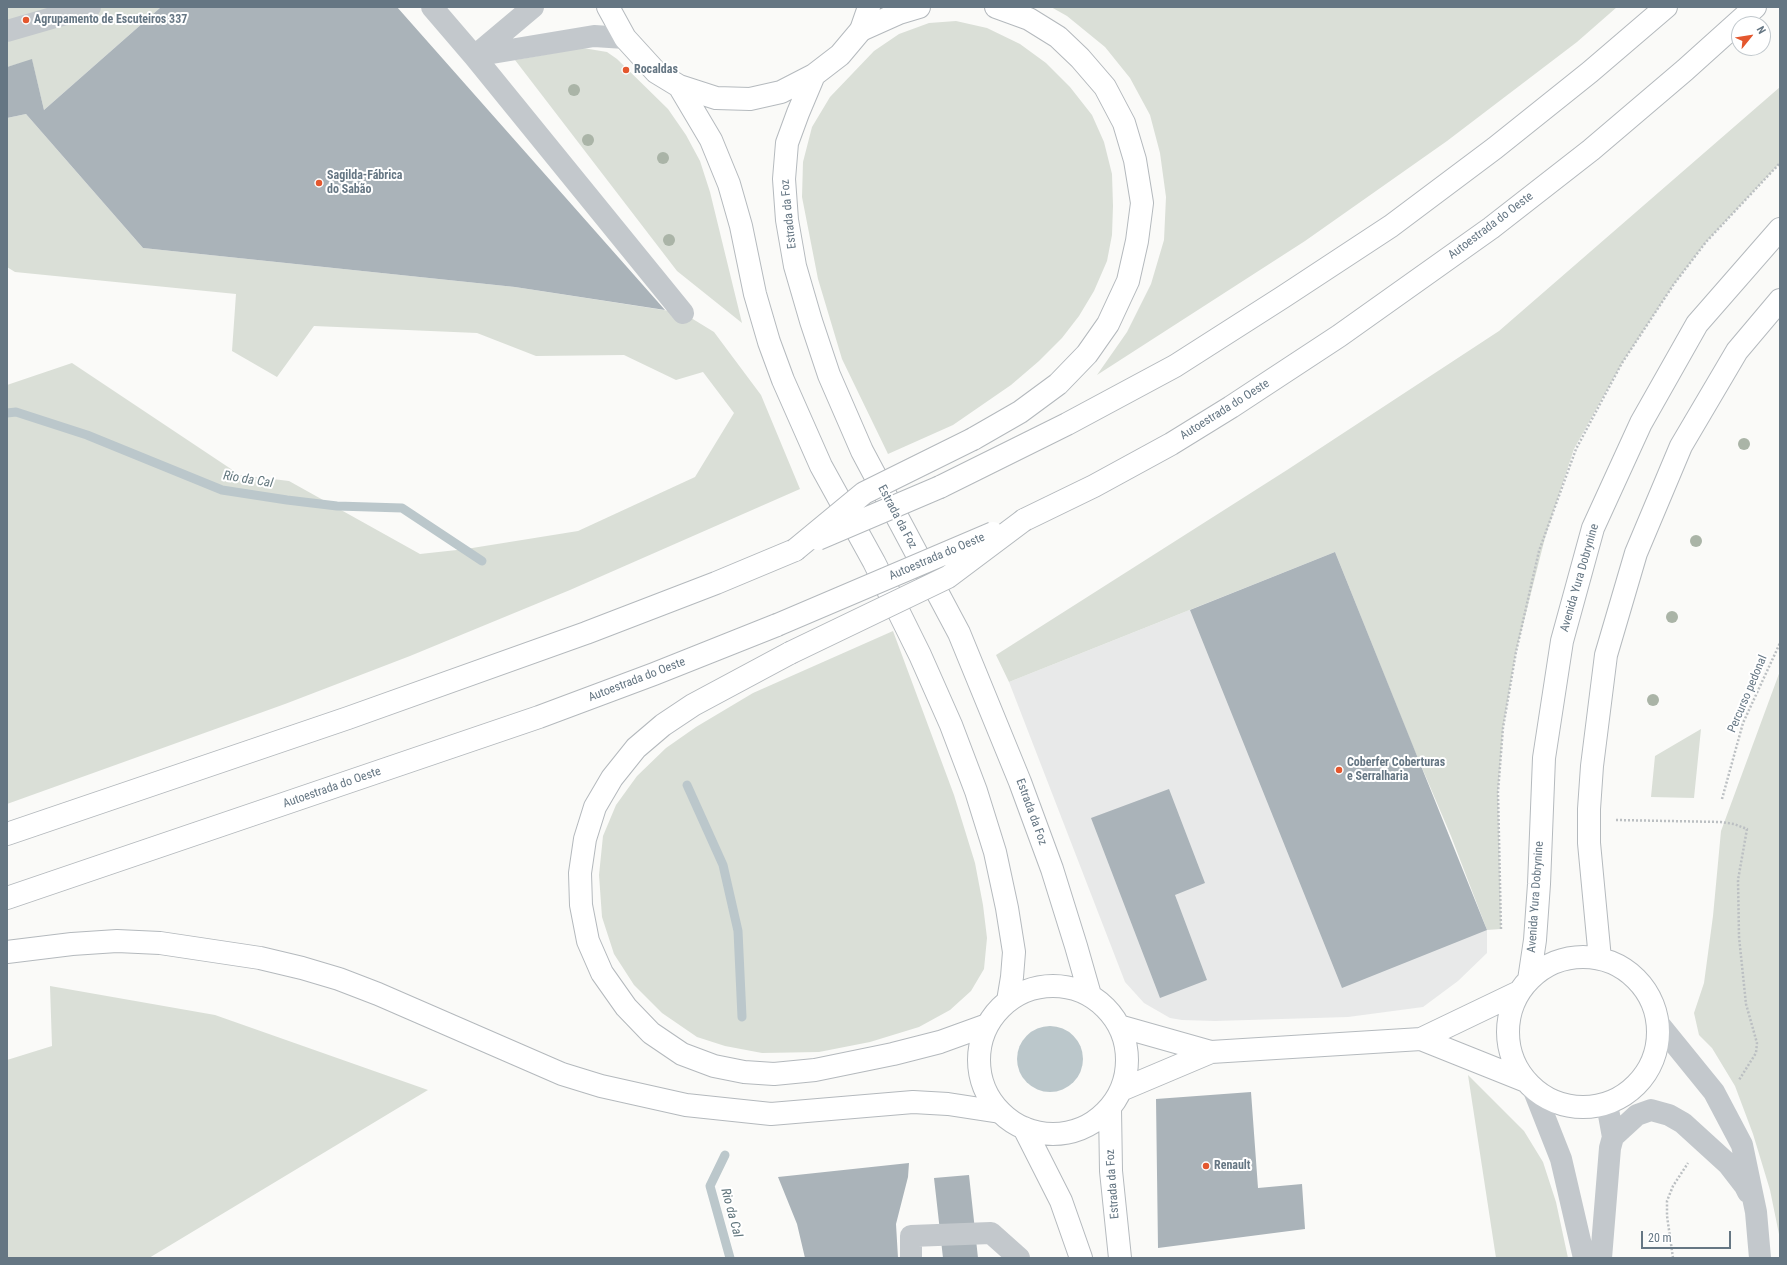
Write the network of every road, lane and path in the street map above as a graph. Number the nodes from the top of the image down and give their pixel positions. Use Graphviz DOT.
graph roads {
  1 [pos="90,7"];
  2 [pos="432,7"];
  3 [pos="533,7"];
  4 [pos="608,7"];
  5 [pos="869,7"];
  6 [pos="919,7"];
  7 [pos="996,7"];
  8 [pos="1666,7"];
  9 [pos="1754,7"];
  10 [pos="861,30"];
  11 [pos="7,31"];
  12 [pos="625,38"];
  13 [pos="474,56"];
  14 [pos="814,75"];
  15 [pos="679,86"];
  16 [pos="1780,229"];
  17 [pos="1780,300"];
  18 [pos="683,313"];
  19 [pos="1024,520"];
  20 [pos="795,550"];
  21 [pos="1780,643"];
  22 [pos="1722,799"];
  23 [pos="1589,819"];
  24 [pos="7,834"];
  25 [pos="7,898"];
  26 [pos="7,952"];
  27 [pos="1600,958"];
  28 [pos="1524,986"];
  29 [pos="1090,995"];
  30 [pos="1008,1001"];
  31 [pos="1658,1023"];
  32 [pos="987,1025"];
  33 [pos="1119,1026"];
  34 [pos="1422,1039"];
  35 [pos="1212,1052"];
  36 [pos="1530,1085"];
  37 [pos="1121,1090"];
  38 [pos="1608,1104"];
  39 [pos="1722,1107"];
  40 [pos="1110,1109"];
  41 [pos="1000,1112"];
  42 [pos="1024,1128"];
  43 [pos="1613,1136"];
  44 [pos="1702,1140"];
  45 [pos="1756,1212"];
  46 [pos="911,1258"];
  47 [pos="1019,1258"];
  48 [pos="1081,1258"];
  49 [pos="1120,1258"];
  50 [pos="1584,1258"];
  51 [pos="1601,1258"];
  52 [pos="1673,1258"];
  53 [pos="1760,1258"];
  1 -- 11 [label="street"];
  2 -- 13 [label="street"];
  3 -- 13 [label="street"];
  4 -- 12 [label="main road"];
  5 -- 10 [label="main road"];
  6 -- 10 [label="main road"];
  7 -- 20 [label="main road, bridge"];
  8 -- 20 [label="main road, bridge"];
  9 -- 19 [label="main road, Autoestrada do Oeste"];
  10 -- 14 [label="main road"];
  12 -- 13 [label="street"];
  12 -- 15 [label="main road"];
  13 -- 18 [label="street"];
  14 -- 15 [label="main road"];
  14 -- 29 [label="main road, Estrada da Foz"];
  15 -- 30 [label="main road"];
  16 -- 28 [label="main road, Avenida Yura Dobrynine"];
  17 -- 23 [label="main road"];
  19 -- 25 [label="main road, Autoestrada do Oeste, bridge"];
  19 -- 32 [label="main road, bridge"];
  20 -- 24 [label="main road"];
  21 -- 22 [label="path, Percurso pedonal"];
  23 -- 27 [label="main road"];
  23 -- 39 [label="path"];
  26 -- 41 [label="main road"];
  27 -- 28 [label="main road"];
  27 -- 31 [label="main road"];
  28 -- 34 [label="main road"];
  28 -- 36 [label="main road"];
  29 -- 30 [label="main road"];
  29 -- 33 [label="main road"];
  30 -- 32 [label="main road"];
  31 -- 38 [label="main road"];
  31 -- 39 [label="street"];
  32 -- 41 [label="main road"];
  33 -- 35 [label="main road"];
  33 -- 37 [label="main road"];
  34 -- 35 [label="main road"];
  34 -- 36 [label="main road"];
  35 -- 37 [label="main road"];
  36 -- 38 [label="main road"];
  36 -- 50 [label="street"];
  37 -- 40 [label="main road"];
  38 -- 43 [label="street"];
  39 -- 45 [label="street"];
  40 -- 42 [label="main road"];
  40 -- 49 [label="main road, Estrada da Foz"];
  41 -- 42 [label="main road"];
  42 -- 48 [label="main road"];
  43 -- 44 [label="street"];
  43 -- 51 [label="street"];
  44 -- 45 [label="street"];
  44 -- 52 [label="path"];
  45 -- 53 [label="street"];
  46 -- 47 [label="street"];
}
